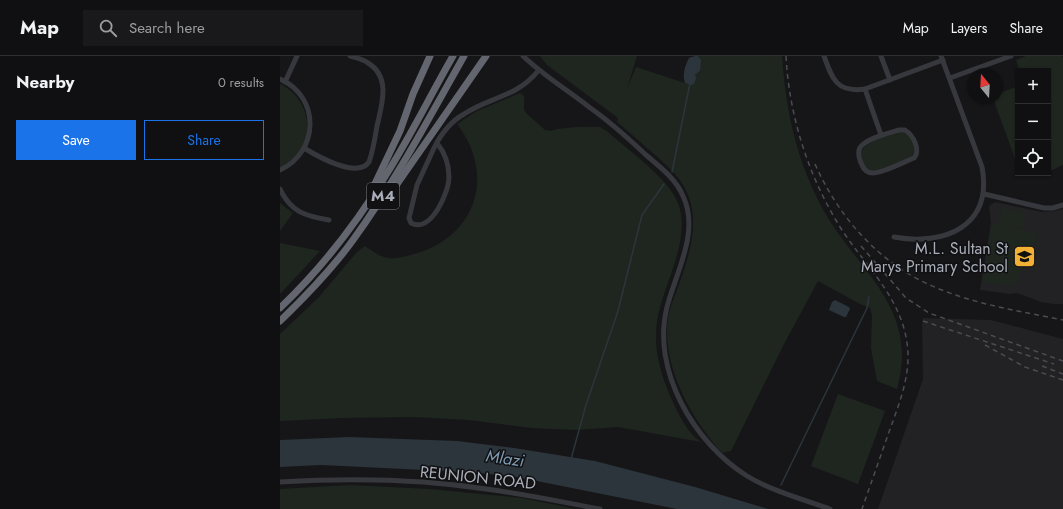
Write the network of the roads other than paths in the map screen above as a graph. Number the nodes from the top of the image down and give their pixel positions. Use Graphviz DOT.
graph roads {
  1 [pos="297,56"];
  2 [pos="350,56"];
  3 [pos="430,56"];
  4 [pos="453,56"];
  5 [pos="464,56"];
  6 [pos="486,56"];
  7 [pos="523,56"];
  8 [pos="824,56"];
  9 [pos="881,56"];
  10 [pos="1011,56"];
  11 [pos="942,58"];
  12 [pos="538,71"];
  13 [pos="950,78"];
  14 [pos="890,80"];
  15 [pos="283,81"];
  16 [pos="865,89"];
  17 [pos="881,135"];
  18 [pos="437,143"];
  19 [pos="304,148"];
  20 [pos="280,170"];
  21 [pos="280,189"];
  22 [pos="984,194"];
  23 [pos="1063,204"];
  24 [pos="364,209"];
  25 [pos="330,220"];
  26 [pos="894,237"];
  27 [pos="353,240"];
  28 [pos="280,308"];
  29 [pos="280,321"];
  30 [pos="280,482"];
  31 [pos="600,509"];
  32 [pos="830,509"];
  1 -- 15 [label="street"];
  2 -- 19 [label="street"];
  3 -- 24 [label="highway"];
  4 -- 24 [label="highway, M4"];
  5 -- 27 [label="highway, M4"];
  6 -- 27 [label="highway"];
  7 -- 12 [label="street"];
  8 -- 16 [label="street"];
  9 -- 14 [label="street"];
  10 -- 13 [label="street"];
  11 -- 13 [label="street"];
  11 -- 14 [label="street"];
  12 -- 18 [label="street"];
  12 -- 32 [label="street"];
  13 -- 22 [label="street"];
  14 -- 16 [label="street"];
  15 -- 19 [label="street"];
  16 -- 17 [label="street"];
  17 -- 17 [label="street"];
  18 -- 18 [label="street"];
  19 -- 20 [label="street"];
  21 -- 25 [label="street"];
  22 -- 23 [label="street"];
  22 -- 26 [label="street"];
  24 -- 28 [label="highway, M4"];
  27 -- 29 [label="highway, M4"];
  30 -- 31 [label="street, REUNION ROAD"];
}
